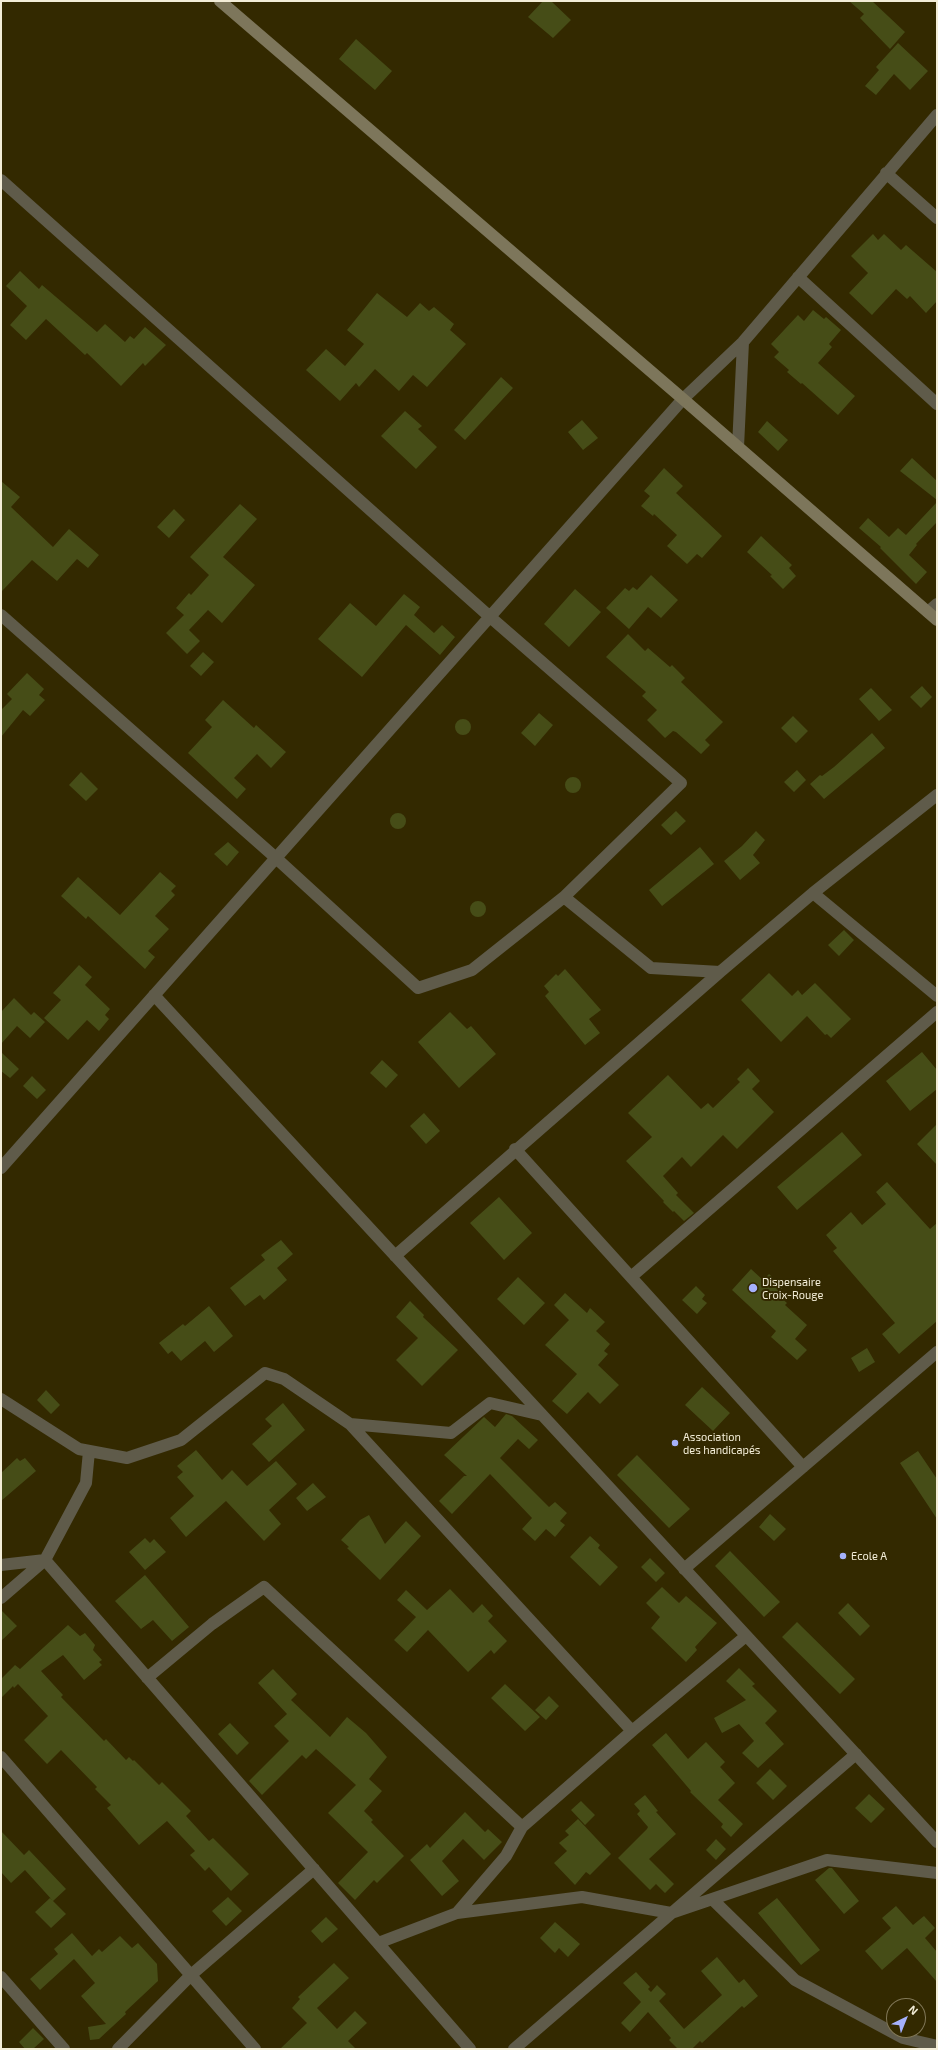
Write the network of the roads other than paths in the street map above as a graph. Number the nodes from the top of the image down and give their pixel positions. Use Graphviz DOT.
graph roads {
  1 [pos="220,1"];
  2 [pos="937,115"];
  3 [pos="886,173"];
  4 [pos="1,180"];
  5 [pos="937,218"];
  6 [pos="798,277"];
  7 [pos="743,342"];
  8 [pos="683,398"];
  9 [pos="937,404"];
  10 [pos="738,447"];
  11 [pos="932,608"];
  12 [pos="1,615"];
  13 [pos="489,616"];
  14 [pos="937,620"];
  15 [pos="937,795"];
  16 [pos="276,858"];
  17 [pos="813,893"];
  18 [pos="564,896"];
  19 [pos="720,972"];
  20 [pos="154,995"];
  21 [pos="937,996"];
  22 [pos="937,1012"];
  23 [pos="515,1149"];
  24 [pos="1,1168"];
  25 [pos="395,1256"];
  26 [pos="631,1277"];
  27 [pos="937,1352"];
  28 [pos="1,1399"];
  29 [pos="542,1415"];
  30 [pos="350,1424"];
  31 [pos="89,1451"];
  32 [pos="803,1467"];
  33 [pos="45,1560"];
  34 [pos="1,1565"];
  35 [pos="684,1569"];
  36 [pos="1,1598"];
  37 [pos="746,1636"];
  38 [pos="147,1678"];
  39 [pos="632,1731"];
  40 [pos="856,1754"];
  41 [pos="1,1757"];
  42 [pos="522,1827"];
  43 [pos="937,1842"];
  44 [pos="314,1869"];
  45 [pos="937,1873"];
  46 [pos="712,1899"];
  47 [pos="458,1913"];
  48 [pos="671,1913"];
  49 [pos="378,1943"];
  50 [pos="191,1976"];
  51 [pos="1,1977"];
  52 [pos="937,2046"];
  53 [pos="64,2049"];
  54 [pos="118,2049"];
  55 [pos="255,2049"];
  56 [pos="470,2049"];
  57 [pos="514,2049"];
  1 -- 8 [label="main road"];
  2 -- 3 [label="street"];
  3 -- 5 [label="street"];
  3 -- 6 [label="street"];
  4 -- 13 [label="street"];
  6 -- 7 [label="street"];
  6 -- 9 [label="street"];
  7 -- 8 [label="street"];
  7 -- 10 [label="street"];
  8 -- 10 [label="main road"];
  8 -- 13 [label="street"];
  10 -- 11 [label="main road"];
  11 -- 14 [label="main road"];
  12 -- 16 [label="street"];
  13 -- 16 [label="street"];
  13 -- 18 [label="street"];
  15 -- 17 [label="street"];
  16 -- 18 [label="street"];
  16 -- 20 [label="street"];
  17 -- 19 [label="street"];
  17 -- 21 [label="street"];
  18 -- 19 [label="street"];
  19 -- 23 [label="street"];
  20 -- 24 [label="street"];
  20 -- 25 [label="street"];
  22 -- 26 [label="street"];
  23 -- 25 [label="street"];
  23 -- 26 [label="street"];
  25 -- 29 [label="street"];
  26 -- 32 [label="street"];
  27 -- 32 [label="street"];
  28 -- 31 [label="street"];
  29 -- 30 [label="street"];
  29 -- 35 [label="street"];
  30 -- 31 [label="street"];
  30 -- 39 [label="street"];
  31 -- 33 [label="street"];
  32 -- 35 [label="street"];
  33 -- 34 [label="street"];
  33 -- 36 [label="street"];
  33 -- 38 [label="street"];
  35 -- 37 [label="street"];
  37 -- 39 [label="street"];
  37 -- 40 [label="street"];
  38 -- 42 [label="street"];
  38 -- 44 [label="street"];
  39 -- 42 [label="street"];
  40 -- 43 [label="street"];
  40 -- 48 [label="street"];
  41 -- 50 [label="street"];
  42 -- 47 [label="street"];
  44 -- 49 [label="street"];
  44 -- 50 [label="street"];
  45 -- 46 [label="street"];
  46 -- 48 [label="street"];
  46 -- 52 [label="street"];
  47 -- 48 [label="street"];
  47 -- 49 [label="street"];
  48 -- 57 [label="street"];
  49 -- 56 [label="street"];
  50 -- 54 [label="street"];
  50 -- 55 [label="street"];
  51 -- 53 [label="street"];
}
